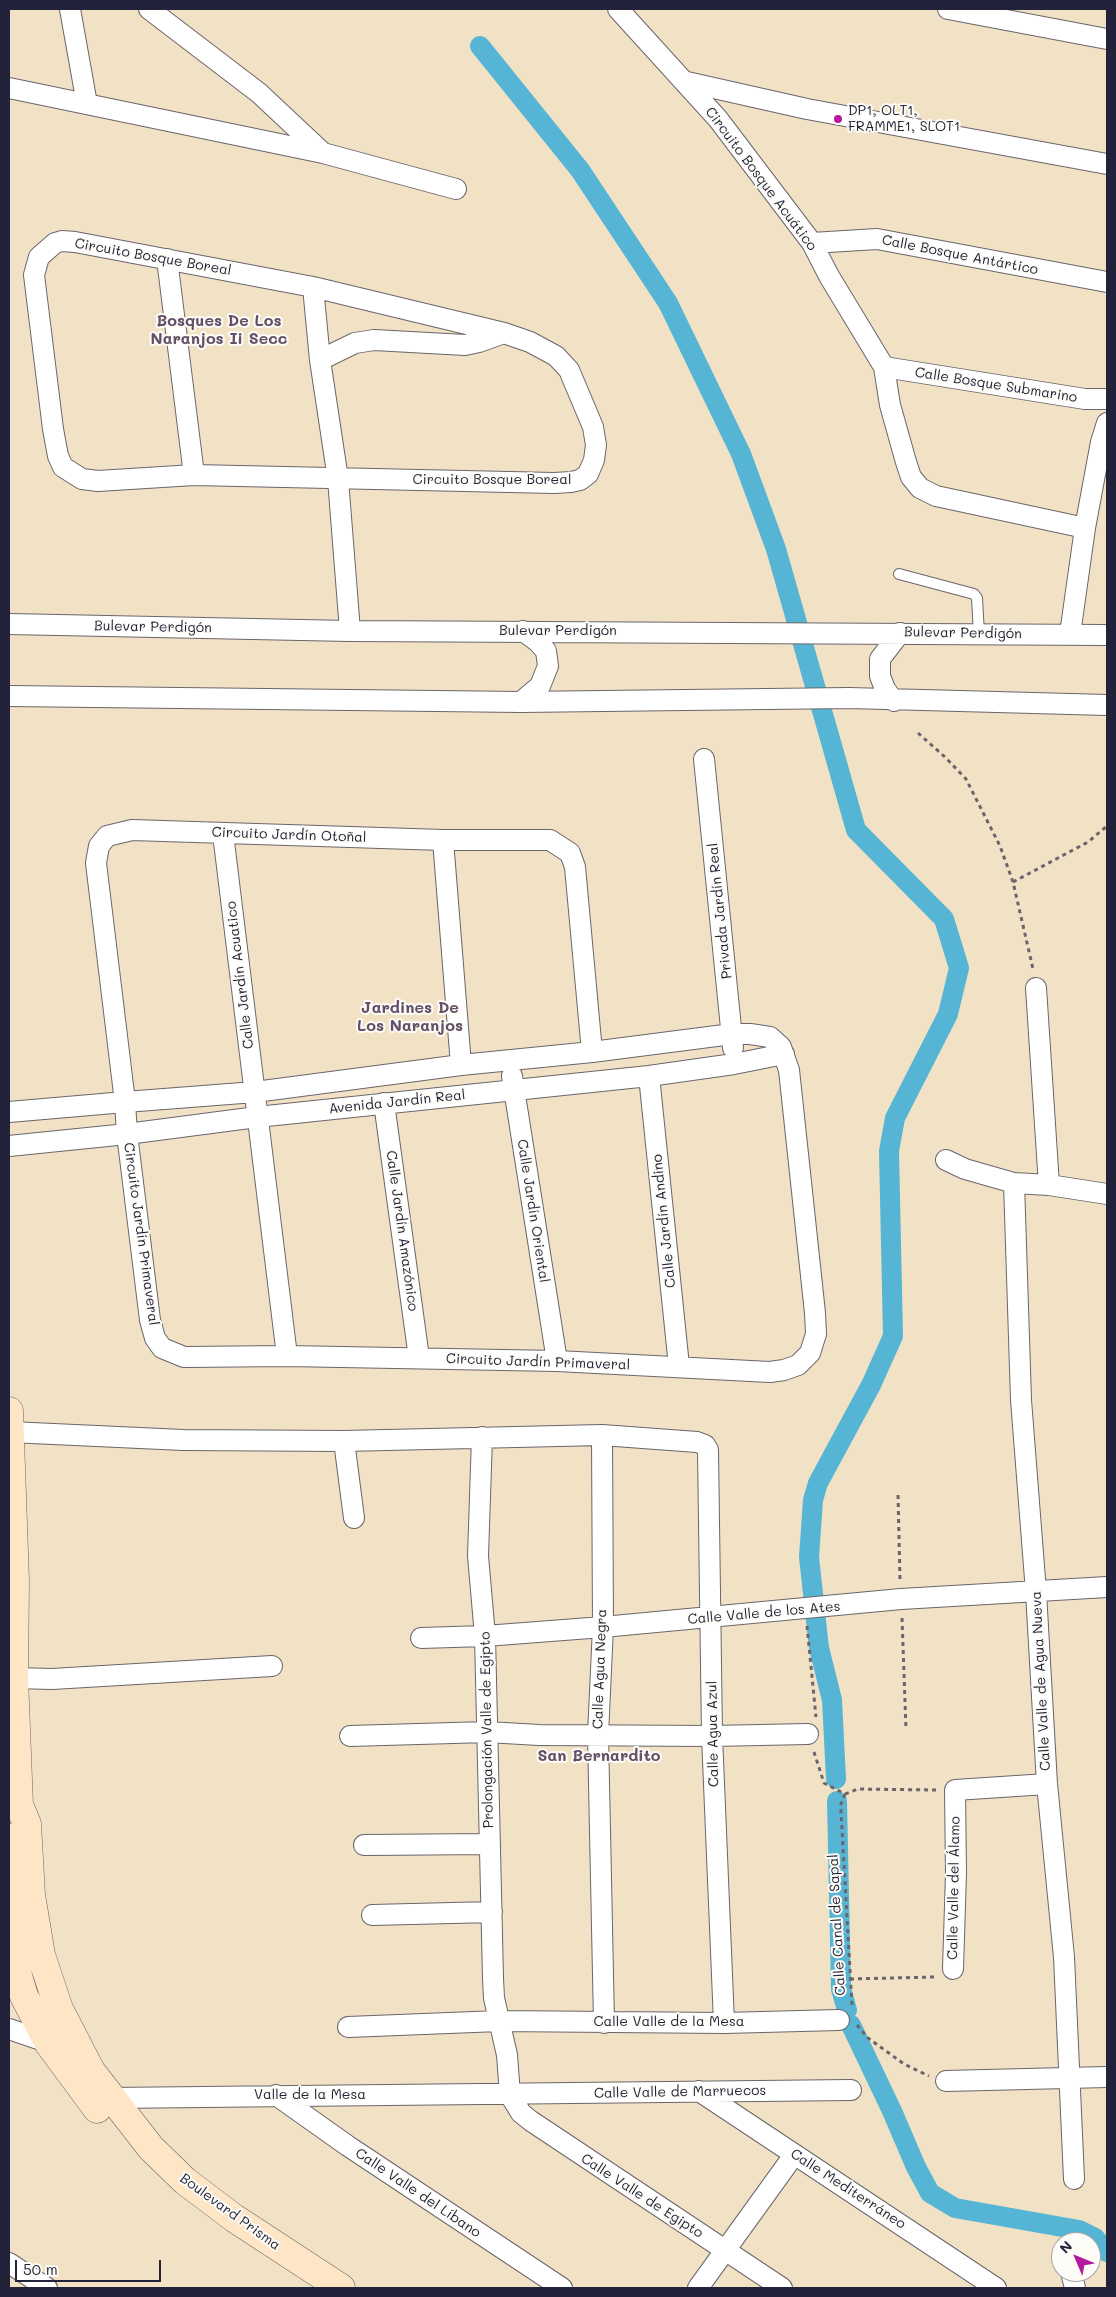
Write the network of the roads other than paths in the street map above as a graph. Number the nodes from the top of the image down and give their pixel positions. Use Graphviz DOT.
graph roads {
  1 [pos="70,9"];
  2 [pos="149,9"];
  3 [pos="618,9"];
  4 [pos="948,9"];
  5 [pos="1107,39"];
  6 [pos="687,82"];
  7 [pos="9,88"];
  8 [pos="87,104"];
  9 [pos="324,153"];
  10 [pos="1107,164"];
  11 [pos="456,189"];
  12 [pos="812,243"];
  13 [pos="166,259"];
  14 [pos="1107,282"];
  15 [pos="313,287"];
  16 [pos="504,333"];
  17 [pos="320,360"];
  18 [pos="884,367"];
  19 [pos="1107,399"];
  20 [pos="1107,423"];
  21 [pos="194,475"];
  22 [pos="338,479"];
  23 [pos="1085,528"];
  24 [pos="899,574"];
  25 [pos="9,624"];
  26 [pos="350,631"];
  27 [pos="523,631"];
  28 [pos="900,632"];
  29 [pos="979,634"];
  30 [pos="1070,634"];
  31 [pos="1107,635"];
  32 [pos="9,696"];
  33 [pos="894,700"];
  34 [pos="521,702"];
  35 [pos="1107,705"];
  36 [pos="704,759"];
  37 [pos="223,834"];
  38 [pos="443,840"];
  39 [pos="1036,988"];
  40 [pos="732,1034"];
  41 [pos="780,1047"];
  42 [pos="592,1052"];
  43 [pos="510,1062"];
  44 [pos="734,1064"];
  45 [pos="461,1065"];
  46 [pos="649,1076"];
  47 [pos="514,1089"];
  48 [pos="254,1092"];
  49 [pos="125,1102"];
  50 [pos="384,1103"];
  51 [pos="9,1112"];
  52 [pos="257,1117"];
  53 [pos="127,1134"];
  54 [pos="9,1146"];
  55 [pos="946,1160"];
  56 [pos="1014,1183"];
  57 [pos="1049,1185"];
  58 [pos="1107,1194"];
  59 [pos="287,1356"];
  60 [pos="419,1358"];
  61 [pos="557,1361"];
  62 [pos="679,1366"];
  63 [pos="9,1421"];
  64 [pos="602,1435"];
  65 [pos="482,1438"];
  66 [pos="344,1442"];
  67 [pos="354,1518"];
  68 [pos="1107,1587"];
  69 [pos="1036,1592"];
  70 [pos="711,1618"];
  71 [pos="603,1627"];
  72 [pos="485,1636"];
  73 [pos="421,1638"];
  74 [pos="272,1666"];
  75 [pos="14,1678"];
  76 [pos="486,1732"];
  77 [pos="808,1734"];
  78 [pos="350,1736"];
  79 [pos="598,1736"];
  80 [pos="712,1736"];
  81 [pos="1047,1784"];
  82 [pos="19,1806"];
  83 [pos="490,1844"];
  84 [pos="364,1845"];
  85 [pos="492,1912"];
  86 [pos="10,1916"];
  87 [pos="372,1916"];
  88 [pos="953,1969"];
  89 [pos="16,1990"];
  90 [pos="59,2009"];
  91 [pos="849,2017"];
  92 [pos="499,2022"];
  93 [pos="724,2022"];
  94 [pos="604,2023"];
  95 [pos="348,2027"];
  96 [pos="9,2029"];
  97 [pos="62,2045"];
  98 [pos="1107,2077"];
  99 [pos="1070,2079"];
  100 [pos="946,2081"];
  101 [pos="851,2090"];
  102 [pos="699,2091"];
  103 [pos="276,2095"];
  104 [pos="510,2095"];
  105 [pos="110,2098"];
  106 [pos="794,2155"];
  107 [pos="1074,2179"];
  108 [pos="725,2250"];
  109 [pos="9,2263"];
  110 [pos="47,2288"];
  111 [pos="306,2288"];
  112 [pos="341,2288"];
  113 [pos="562,2288"];
  114 [pos="698,2288"];
  115 [pos="782,2288"];
  116 [pos="996,2288"];
  1 -- 8 [label="street"];
  2 -- 9 [label="street"];
  3 -- 6 [label="street, Circuito Bosque Acuático"];
  4 -- 5 [label="street"];
  6 -- 10 [label="street"];
  6 -- 12 [label="street, Circuito Bosque Acuático"];
  7 -- 8 [label="street"];
  8 -- 9 [label="street"];
  9 -- 11 [label="street"];
  12 -- 14 [label="street, Calle Bosque Antártico"];
  12 -- 18 [label="street, Circuito Bosque Acuático"];
  13 -- 15 [label="street, Circuito Bosque Boreal"];
  13 -- 21 [label="street"];
  13 -- 21 [label="street, Circuito Bosque Boreal"];
  15 -- 16 [label="street, Circuito Bosque Boreal"];
  15 -- 17 [label="street"];
  16 -- 17 [label="street"];
  16 -- 22 [label="street, Circuito Bosque Boreal"];
  17 -- 22 [label="street"];
  18 -- 19 [label="street, Calle Bosque Submarino"];
  18 -- 23 [label="street, Circuito Bosque Acuático"];
  20 -- 23 [label="street"];
  21 -- 22 [label="street, Circuito Bosque Boreal"];
  22 -- 26 [label="street"];
  23 -- 30 [label="street"];
  24 -- 29 [label="lane"];
  25 -- 26 [label="street, Bulevar Perdigón"];
  26 -- 27 [label="street, Bulevar Perdigón"];
  27 -- 28 [label="street, Bulevar Perdigón"];
  27 -- 34 [label="street"];
  28 -- 29 [label="street, Bulevar Perdigón"];
  28 -- 33 [label="street"];
  29 -- 30 [label="street, Bulevar Perdigón"];
  30 -- 31 [label="street, Bulevar Perdigón"];
  32 -- 34 [label="street"];
  33 -- 34 [label="street"];
  33 -- 35 [label="street"];
  36 -- 40 [label="street, Privada Jardín Real"];
  37 -- 38 [label="street, Circuito Jardín Otoñal"];
  37 -- 48 [label="street, Calle Jardín Acuatico"];
  37 -- 49 [label="street, Circuito Jardín Otoñal"];
  38 -- 42 [label="street, Circuito Jardín Otoñal"];
  38 -- 45 [label="street"];
  39 -- 57 [label="street"];
  40 -- 41 [label="street, Avenida Jardín Real"];
  40 -- 42 [label="street, Avenida Jardín Real"];
  40 -- 44 [label="street, Privada Jardín Real"];
  41 -- 44 [label="street, Avenida Jardín Real"];
  41 -- 62 [label="street, Circuito Jardín Primaveral"];
  42 -- 43 [label="street, Avenida Jardín Real"];
  43 -- 45 [label="street, Avenida Jardín Real"];
  43 -- 47 [label="street, Calle Jardín Oriental"];
  44 -- 46 [label="street, Avenida Jardín Real"];
  45 -- 48 [label="street, Avenida Jardín Real"];
  46 -- 47 [label="street, Avenida Jardín Real"];
  46 -- 62 [label="street, Calle Jardín Andino"];
  47 -- 50 [label="street, Avenida Jardín Real"];
  47 -- 61 [label="street, Calle Jardín Oriental"];
  48 -- 49 [label="street, Avenida Jardín Real"];
  48 -- 52 [label="street, Calle Jardín Acuatico"];
  49 -- 51 [label="street, Avenida Jardín Real"];
  49 -- 53 [label="street, Circuito Jardín Otoñal"];
  50 -- 52 [label="street, Avenida Jardín Real"];
  50 -- 60 [label="street, Calle Jardín Amazónico"];
  52 -- 53 [label="street, Avenida Jardín Real"];
  52 -- 59 [label="street, Calle Jardín Acuatico"];
  53 -- 54 [label="street, Avenida Jardín Real"];
  53 -- 59 [label="street, Circuito Jardín Primaveral"];
  55 -- 56 [label="street"];
  56 -- 57 [label="street"];
  56 -- 69 [label="street, Calle Valle de Agua Nueva"];
  57 -- 58 [label="street"];
  59 -- 60 [label="street, Circuito Jardín Primaveral"];
  60 -- 61 [label="street, Circuito Jardín Primaveral"];
  61 -- 62 [label="street, Circuito Jardín Primaveral"];
  63 -- 66 [label="street"];
  63 -- 75 [label="street"];
  64 -- 65 [label="street"];
  64 -- 70 [label="street, Calle Agua Azul"];
  64 -- 71 [label="street, Calle Agua Negra"];
  65 -- 66 [label="street"];
  65 -- 72 [label="street, Prolongación Valle de Egipto"];
  66 -- 67 [label="street"];
  68 -- 69 [label="street, Calle Valle de los Ates"];
  69 -- 70 [label="street, Calle Valle de los Ates"];
  69 -- 81 [label="street, Calle Valle de Agua Nueva"];
  70 -- 71 [label="street, Calle Valle de los Ates"];
  70 -- 80 [label="street, Calle Agua Azul"];
  71 -- 72 [label="street, Calle Valle de los Ates"];
  71 -- 79 [label="street, Calle Agua Negra"];
  72 -- 73 [label="street, Calle Valle de los Ates"];
  72 -- 76 [label="street, Prolongación Valle de Egipto"];
  74 -- 75 [label="street"];
  75 -- 82 [label="street"];
  76 -- 78 [label="street"];
  76 -- 79 [label="street"];
  76 -- 83 [label="street, Prolongación Valle de Egipto"];
  77 -- 80 [label="street"];
  79 -- 80 [label="street"];
  79 -- 94 [label="street, Calle Agua Negra"];
  80 -- 93 [label="street, Calle Agua Azul"];
  81 -- 88 [label="street, Calle Valle del Álamo"];
  81 -- 99 [label="street, Calle Valle de Agua Nueva"];
  82 -- 86 [label="street"];
  82 -- 90 [label="street"];
  83 -- 84 [label="street"];
  83 -- 85 [label="street, Prolongación Valle de Egipto"];
  85 -- 87 [label="street"];
  85 -- 92 [label="street, Prolongación Valle de Egipto"];
  86 -- 89 [label="street"];
  89 -- 90 [label="street"];
  89 -- 97 [label="street"];
  90 -- 97 [label="street"];
  91 -- 93 [label="street, Calle Valle de la Mesa"];
  92 -- 94 [label="street, Calle Valle de la Mesa"];
  92 -- 95 [label="street, Calle Valle de la Mesa"];
  92 -- 104 [label="street, Prolongación Valle de Egipto"];
  93 -- 94 [label="street, Calle Valle de la Mesa"];
  96 -- 97 [label="street"];
  97 -- 105 [label="street, Boulevard Prisma"];
  97 -- 111 [label="street, Boulevard Prisma"];
  98 -- 99 [label="street"];
  99 -- 100 [label="street"];
  99 -- 107 [label="street, Calle Valle de Agua Nueva"];
  101 -- 102 [label="street, Calle Valle de Marruecos"];
  102 -- 104 [label="street, Calle Valle de Marruecos"];
  102 -- 106 [label="street, Calle Mediterráneo"];
  103 -- 104 [label="street, Valle de la Mesa"];
  103 -- 105 [label="street, Valle de la Mesa"];
  103 -- 113 [label="street, Calle Valle del Líbano"];
  104 -- 108 [label="street, Calle Valle de Egipto"];
  105 -- 112 [label="street, Boulevard Prisma"];
  106 -- 108 [label="street"];
  106 -- 116 [label="street, Calle Mediterráneo"];
  108 -- 114 [label="street"];
  108 -- 115 [label="street, Calle Valle de Egipto"];
  109 -- 110 [label="street"];
}
